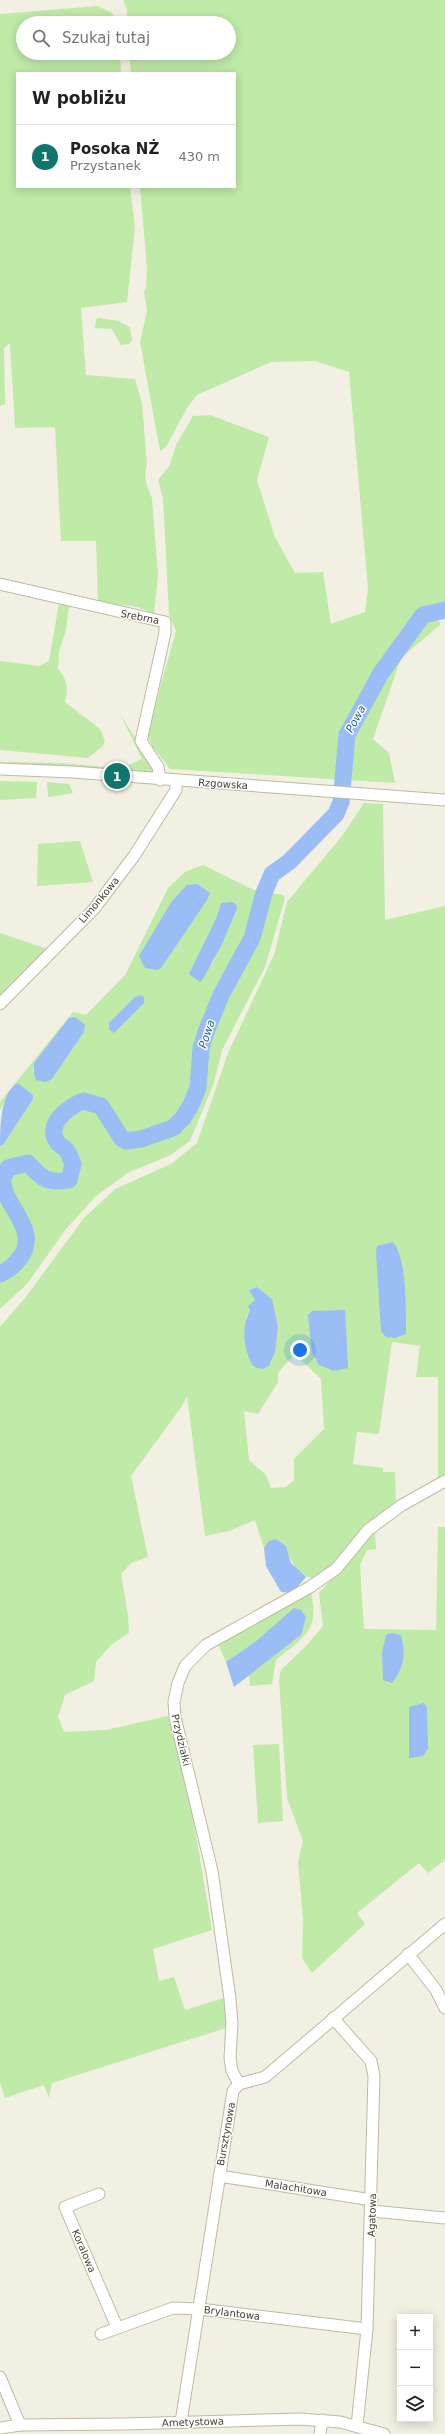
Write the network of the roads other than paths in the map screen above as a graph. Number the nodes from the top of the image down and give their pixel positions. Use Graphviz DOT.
graph roads {
  1 [pos="0,584"];
  2 [pos="0,769"];
  3 [pos="160,780"];
  4 [pos="176,780"];
  5 [pos="445,800"];
  6 [pos="0,1004"];
  7 [pos="445,1481"];
  8 [pos="445,1924"];
  9 [pos="408,1954"];
  10 [pos="445,2008"];
  11 [pos="333,2018"];
  12 [pos="239,2084"];
  13 [pos="219,2176"];
  14 [pos="99,2194"];
  15 [pos="372,2200"];
  16 [pos="372,2211"];
  17 [pos="445,2218"];
  18 [pos="199,2309"];
  19 [pos="117,2327"];
  20 [pos="367,2329"];
  21 [pos="101,2334"];
  22 [pos="0,2377"];
  23 [pos="322,2420"];
  24 [pos="181,2422"];
  25 [pos="20,2425"];
  26 [pos="358,2426"];
  27 [pos="0,2428"];
  28 [pos="320,2434"];
  29 [pos="384,2434"];
  1 -- 3 [label="street, Srebrna"];
  2 -- 3 [label="street, Rzgowska"];
  3 -- 4 [label="street, Rzgowska"];
  4 -- 5 [label="street, Rzgowska"];
  4 -- 6 [label="street, Limonkowa"];
  7 -- 12 [label="street, Przydziałki"];
  8 -- 9 [label="street"];
  9 -- 10 [label="street"];
  9 -- 11 [label="street"];
  11 -- 12 [label="street"];
  11 -- 15 [label="street, Agatowa"];
  12 -- 13 [label="street, Bursztynowa"];
  13 -- 15 [label="street, Malachitowa"];
  13 -- 18 [label="street, Bursztynowa"];
  14 -- 19 [label="street, Koralowa"];
  15 -- 16 [label="street, Agatowa"];
  16 -- 17 [label="street"];
  16 -- 20 [label="street, Agatowa"];
  18 -- 19 [label="street, Brylantowa"];
  18 -- 20 [label="street, Brylantowa"];
  18 -- 24 [label="street, Bursztynowa"];
  19 -- 21 [label="street, Brylantowa"];
  20 -- 26 [label="street, Agatowa"];
  22 -- 25 [label="street"];
  23 -- 24 [label="street, Ametystowa"];
  23 -- 26 [label="street, Ametystowa"];
  23 -- 28 [label="street"];
  24 -- 25 [label="street, Ametystowa"];
  25 -- 27 [label="street, Ametystowa"];
  26 -- 29 [label="street, Ametystowa"];
}
